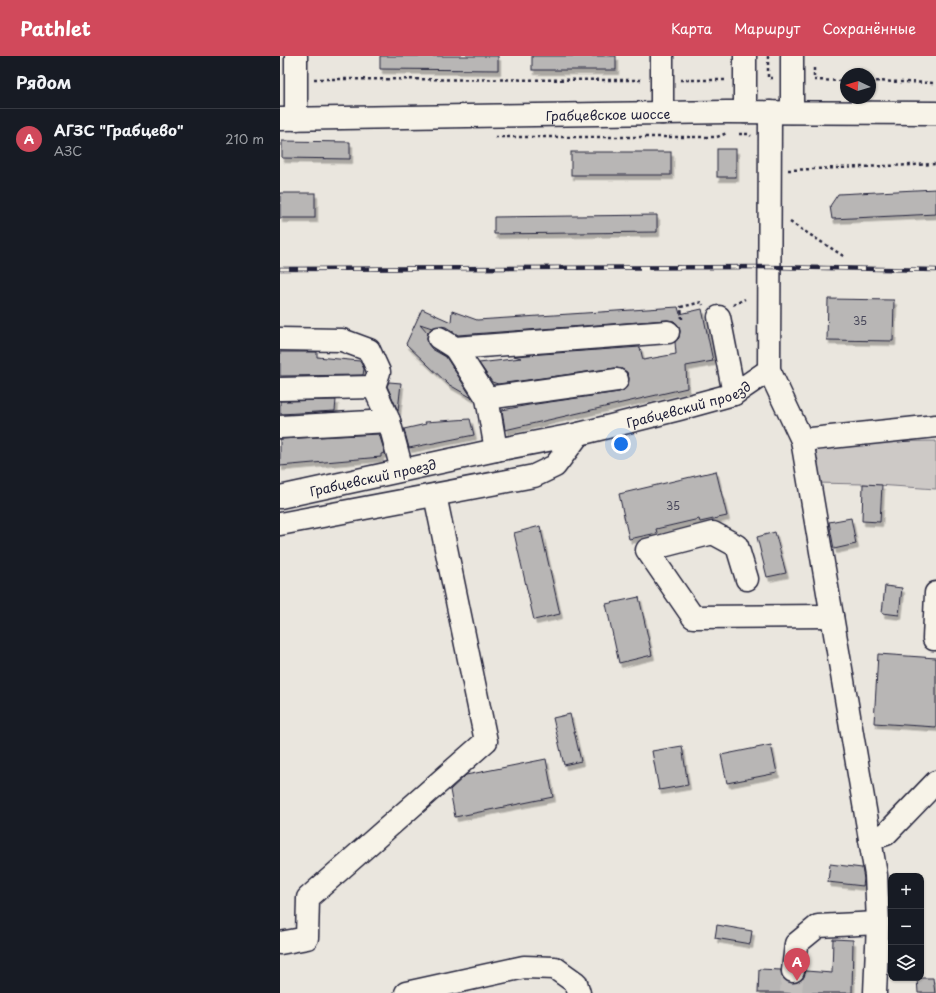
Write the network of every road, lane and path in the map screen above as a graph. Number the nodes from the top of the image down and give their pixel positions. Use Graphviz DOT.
graph roads {
  1 [pos="296,56"];
  2 [pos="662,56"];
  3 [pos="792,56"];
  4 [pos="814,62"];
  5 [pos="739,69"];
  6 [pos="768,78"];
  7 [pos="296,79"];
  8 [pos="662,80"];
  9 [pos="840,81"];
  10 [pos="876,82"];
  11 [pos="936,83"];
  12 [pos="736,112"];
  13 [pos="770,112"];
  14 [pos="792,112"];
  15 [pos="662,113"];
  16 [pos="936,113"];
  17 [pos="288,119"];
  18 [pos="770,140"];
  19 [pos="936,164"];
  20 [pos="780,171"];
  21 [pos="784,218"];
  22 [pos="845,257"];
  23 [pos="719,317"];
  24 [pos="668,332"];
  25 [pos="280,339"];
  26 [pos="769,370"];
  27 [pos="617,380"];
  28 [pos="374,387"];
  29 [pos="280,389"];
  30 [pos="734,394"];
  31 [pos="487,398"];
  32 [pos="388,421"];
  33 [pos="936,426"];
  34 [pos="280,428"];
  35 [pos="579,434"];
  36 [pos="802,440"];
  37 [pos="496,450"];
  38 [pos="402,470"];
  39 [pos="435,495"];
  40 [pos="280,497"];
  41 [pos="280,524"];
  42 [pos="747,579"];
  43 [pos="936,593"];
  44 [pos="832,616"];
  45 [pos="936,639"];
  46 [pos="936,782"];
  47 [pos="870,839"];
  48 [pos="878,923"];
  49 [pos="280,943"];
  50 [pos="793,971"];
  51 [pos="406,993"];
  52 [pos="579,993"];
  53 [pos="875,993"];
  1 -- 7 [label="street"];
  2 -- 8 [label="street"];
  3 -- 14 [label="street"];
  4 -- 9 [label="path"];
  5 -- 6 [label="path"];
  5 -- 8 [label="path"];
  5 -- 12 [label="street"];
  7 -- 8 [label="path"];
  7 -- 17 [label="street"];
  8 -- 15 [label="street"];
  10 -- 11 [label="path"];
  12 -- 13 [label="street, Грабцевское шоссе"];
  12 -- 15 [label="street, Грабцевское шоссе"];
  12 -- 18 [label="path"];
  13 -- 14 [label="street, Грабцевское шоссе"];
  13 -- 18 [label="street"];
  14 -- 16 [label="street, Грабцевское шоссе"];
  15 -- 17 [label="street, Грабцевское шоссе"];
  18 -- 26 [label="street"];
  19 -- 20 [label="path"];
  21 -- 22 [label="path"];
  23 -- 30 [label="street"];
  24 -- 31 [label="street"];
  25 -- 28 [label="street"];
  26 -- 30 [label="street, Грабцевский проезд"];
  26 -- 36 [label="street"];
  27 -- 31 [label="street"];
  28 -- 29 [label="street"];
  28 -- 32 [label="street"];
  30 -- 35 [label="street, Грабцевский проезд"];
  31 -- 37 [label="street"];
  32 -- 34 [label="street"];
  32 -- 38 [label="street"];
  33 -- 36 [label="street"];
  35 -- 37 [label="street, Грабцевский проезд"];
  35 -- 39 [label="street"];
  36 -- 44 [label="street"];
  37 -- 38 [label="street, Грабцевский проезд"];
  38 -- 40 [label="street, Грабцевский проезд"];
  39 -- 41 [label="street"];
  39 -- 49 [label="street"];
  42 -- 44 [label="street"];
  43 -- 45 [label="street"];
  44 -- 47 [label="street"];
  46 -- 47 [label="street"];
  47 -- 48 [label="street"];
  48 -- 50 [label="street"];
  48 -- 53 [label="street"];
  51 -- 52 [label="street"];
}
